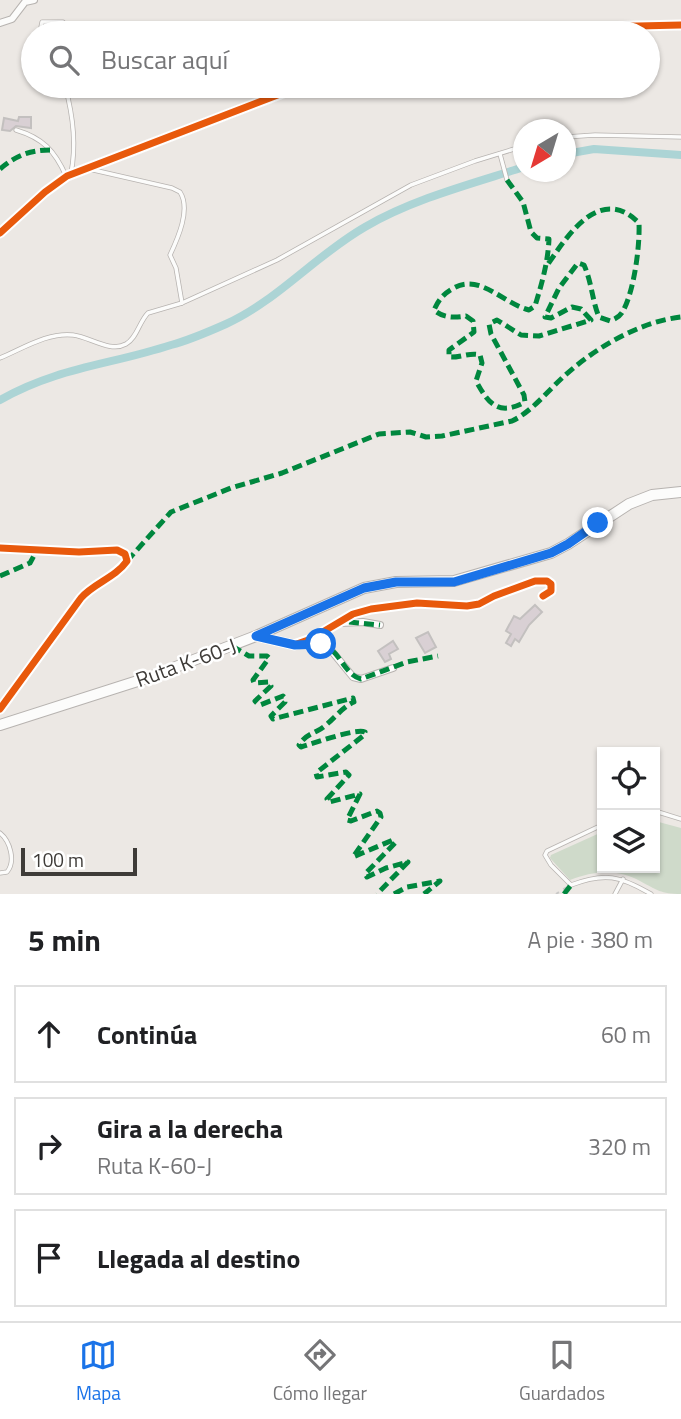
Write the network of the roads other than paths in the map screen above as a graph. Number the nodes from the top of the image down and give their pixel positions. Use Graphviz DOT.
graph roads {
  1 [pos="34,0"];
  2 [pos="0,23"];
  3 [pos="660,25"];
  4 [pos="681,25"];
  5 [pos="67,98"];
  6 [pos="270,98"];
  7 [pos="16,130"];
  8 [pos="576,136"];
  9 [pos="681,137"];
  10 [pos="513,149"];
  11 [pos="500,154"];
  12 [pos="88,169"];
  13 [pos="69,175"];
  14 [pos="507,180"];
  15 [pos="0,233"];
  16 [pos="182,303"];
  17 [pos="0,358"];
  18 [pos="681,492"];
  19 [pos="0,548"];
  20 [pos="543,596"];
  21 [pos="338,623"];
  22 [pos="380,625"];
  23 [pos="256,636"];
  24 [pos="295,645"];
  25 [pos="393,668"];
  26 [pos="0,709"];
  27 [pos="0,725"];
  28 [pos="660,813"];
  29 [pos="681,819"];
  30 [pos="597,827"];
  31 [pos="0,833"];
  32 [pos="0,873"];
  33 [pos="623,879"];
  34 [pos="615,894"];
  35 [pos="650,894"];
  1 -- 2 [label="street"];
  3 -- 4 [label="street"];
  5 -- 13 [label="lane"];
  6 -- 12 [label="street"];
  7 -- 13 [label="lane"];
  8 -- 9 [label="lane"];
  10 -- 11 [label="lane"];
  11 -- 14 [label="lane"];
  11 -- 16 [label="lane"];
  12 -- 13 [label="street"];
  12 -- 16 [label="lane"];
  13 -- 15 [label="street"];
  16 -- 17 [label="lane"];
  18 -- 23 [label="main road, Ruta K-60-J"];
  19 -- 26 [label="street"];
  20 -- 21 [label="street"];
  21 -- 22 [label="street"];
  21 -- 24 [label="street"];
  23 -- 24 [label="street"];
  23 -- 27 [label="main road, Ruta K-60-J"];
  24 -- 25 [label="street"];
  28 -- 29 [label="lane"];
  30 -- 33 [label="lane"];
  31 -- 32 [label="lane"];
  33 -- 34 [label="lane"];
  33 -- 35 [label="lane"];
}
